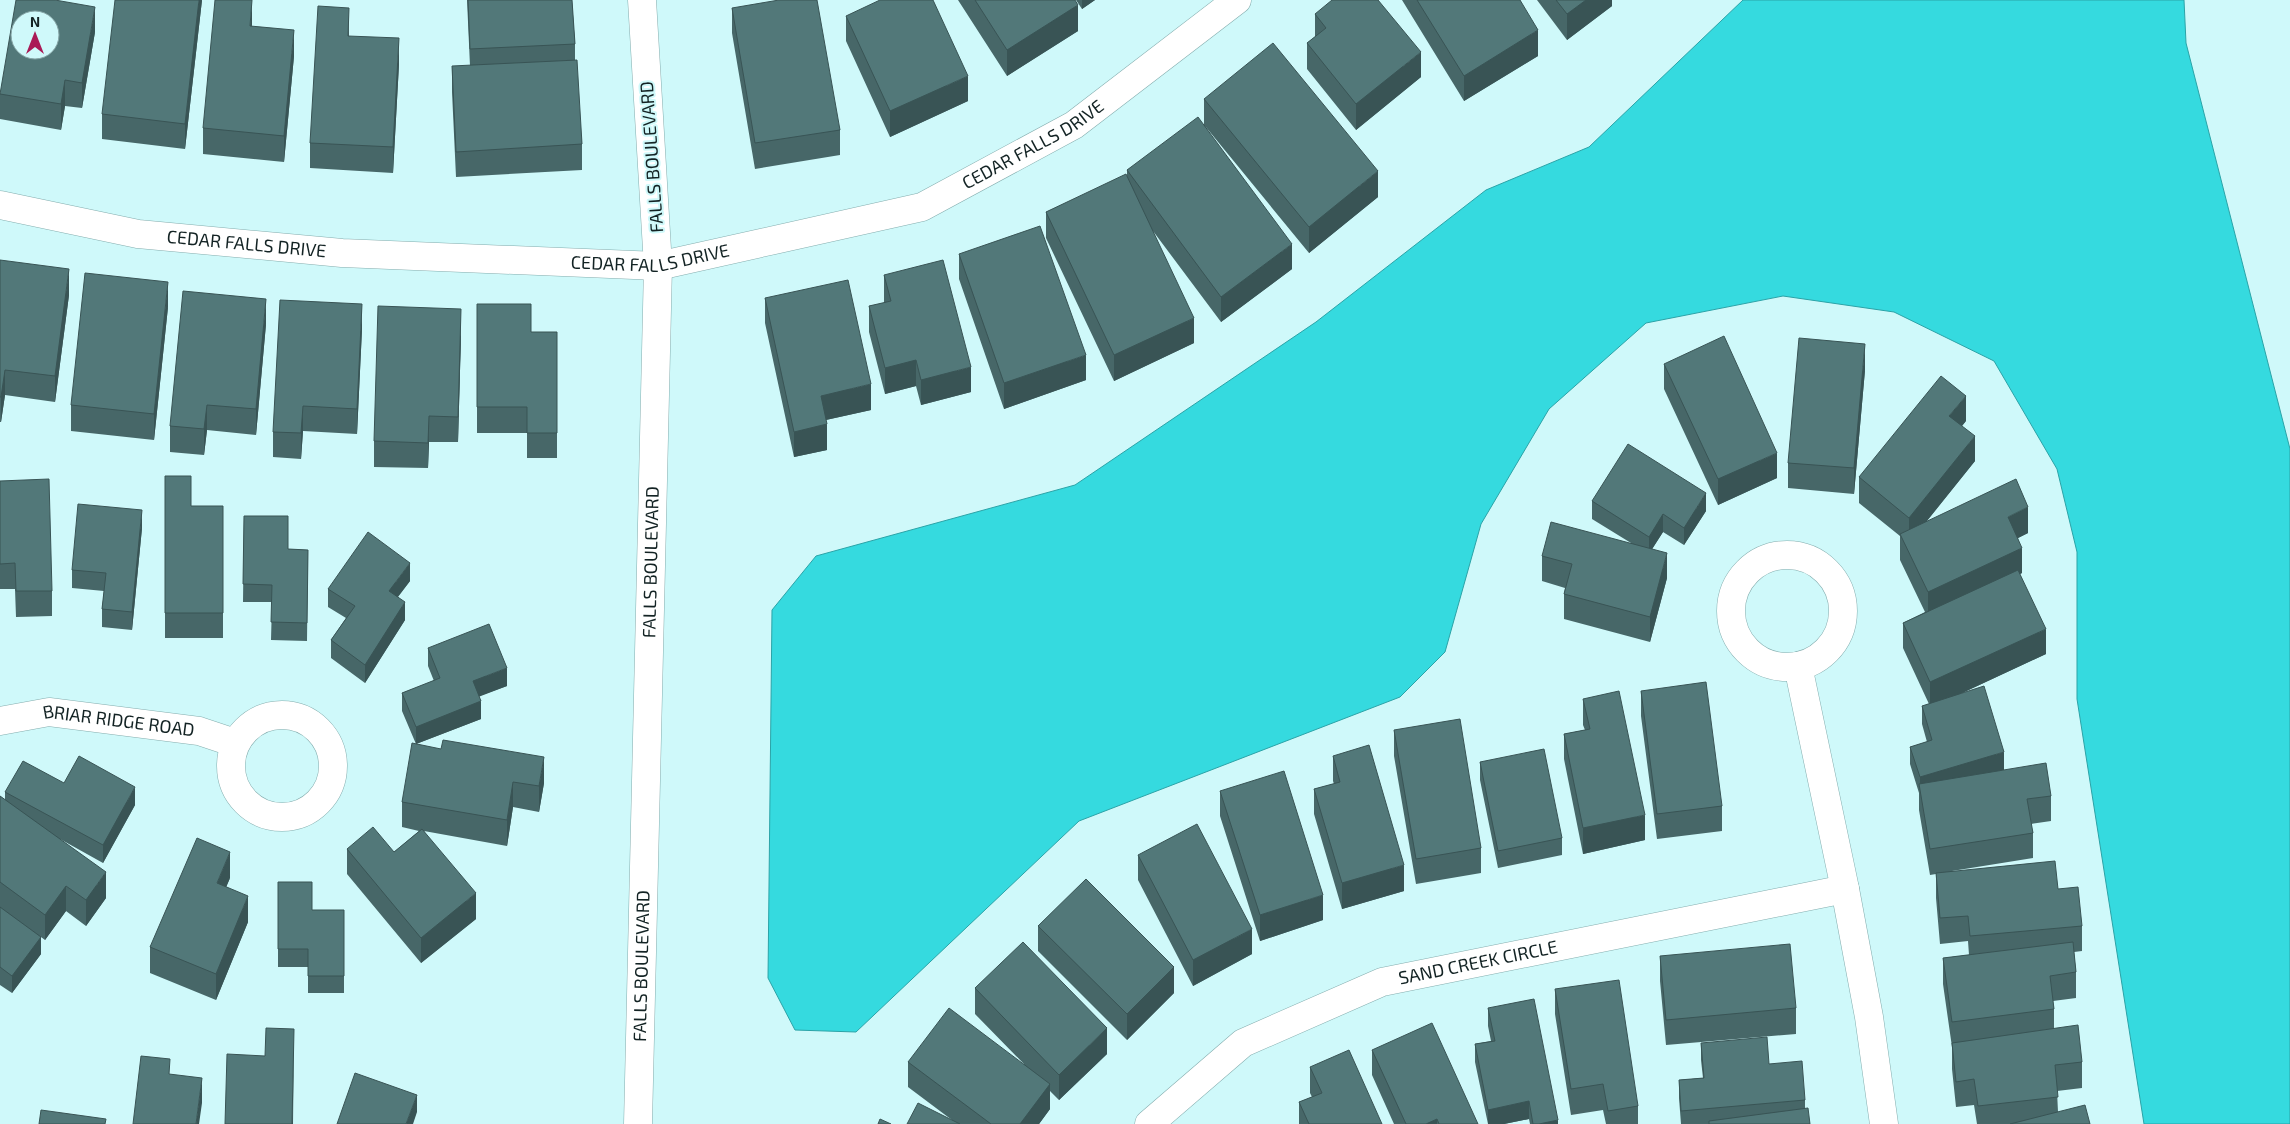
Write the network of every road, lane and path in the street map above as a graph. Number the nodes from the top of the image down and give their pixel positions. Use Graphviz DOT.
graph roads {
  1 [pos="642,0"];
  2 [pos="1237,0"];
  3 [pos="0,205"];
  4 [pos="658,266"];
  5 [pos="1798,666"];
  6 [pos="0,721"];
  7 [pos="235,743"];
  8 [pos="1845,889"];
  9 [pos="638,1124"];
  10 [pos="1149,1124"];
  11 [pos="1884,1124"];
  1 -- 4 [label="street, FALLS BOULEVARD"];
  2 -- 4 [label="street, CEDAR FALLS DRIVE"];
  3 -- 4 [label="street, CEDAR FALLS DRIVE"];
  4 -- 9 [label="street, FALLS BOULEVARD"];
  5 -- 5 [label="street"];
  5 -- 8 [label="street"];
  6 -- 7 [label="street, BRIAR RIDGE ROAD"];
  8 -- 10 [label="street, SAND CREEK CIRCLE"];
  8 -- 11 [label="street"];
}
